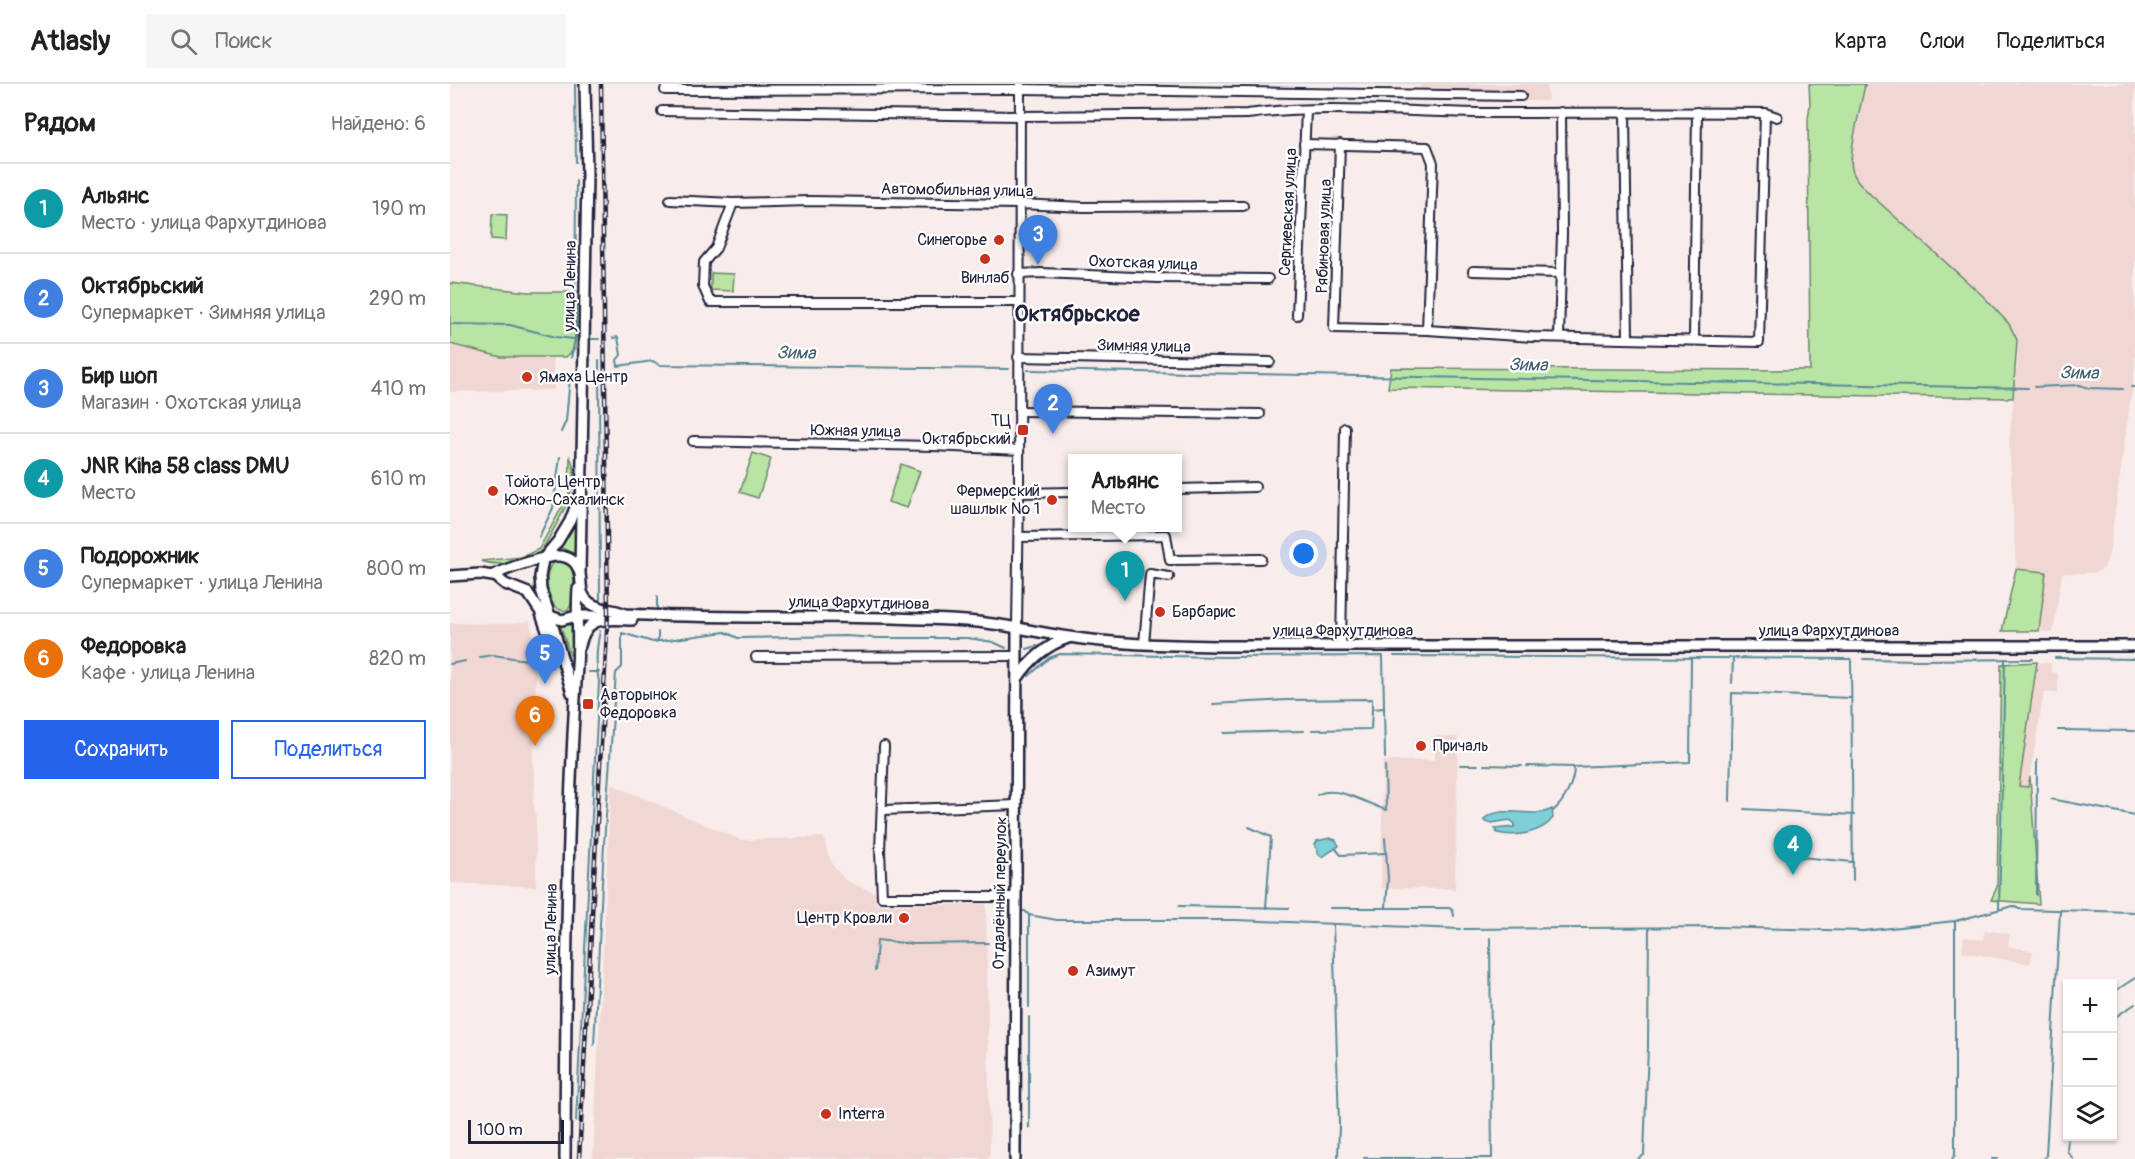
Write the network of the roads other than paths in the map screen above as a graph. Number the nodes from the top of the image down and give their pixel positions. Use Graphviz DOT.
graph roads {
  1 [pos="585,84"];
  2 [pos="1020,87"];
  3 [pos="1295,88"];
  4 [pos="665,90"];
  5 [pos="1521,96"];
  6 [pos="662,111"];
  7 [pos="1306,111"];
  8 [pos="1561,112"];
  9 [pos="1625,112"];
  10 [pos="1696,112"];
  11 [pos="1765,113"];
  12 [pos="1020,116"];
  13 [pos="1777,117"];
  14 [pos="1304,144"];
  15 [pos="1340,144"];
  16 [pos="670,200"];
  17 [pos="733,203"];
  18 [pos="1019,204"];
  19 [pos="1243,206"];
  20 [pos="1473,271"];
  21 [pos="1560,273"];
  22 [pos="1018,274"];
  23 [pos="1268,279"];
  24 [pos="1018,302"];
  25 [pos="1297,315"];
  26 [pos="1427,330"];
  27 [pos="1559,337"];
  28 [pos="1628,339"];
  29 [pos="1694,340"];
  30 [pos="1018,357"];
  31 [pos="1270,362"];
  32 [pos="1019,411"];
  33 [pos="1260,414"];
  34 [pos="1345,428"];
  35 [pos="693,441"];
  36 [pos="1019,450"];
  37 [pos="1255,487"];
  38 [pos="582,489"];
  39 [pos="1182,489"];
  40 [pos="1068,492"];
  41 [pos="1019,493"];
  42 [pos="1019,537"];
  43 [pos="1261,559"];
  44 [pos="543,560"];
  45 [pos="580,572"];
  46 [pos="494,575"];
  47 [pos="450,576"];
  48 [pos="1169,577"];
  49 [pos="545,604"];
  50 [pos="625,615"];
  51 [pos="550,616"];
  52 [pos="576,616"];
  53 [pos="703,616"];
  54 [pos="1017,627"];
  55 [pos="1070,638"];
  56 [pos="1144,644"];
  57 [pos="1341,645"];
  58 [pos="2135,646"];
  59 [pos="560,651"];
  60 [pos="1016,656"];
  61 [pos="756,657"];
  62 [pos="577,664"];
  63 [pos="1017,679"];
  64 [pos="574,699"];
  65 [pos="884,746"];
  66 [pos="1016,806"];
  67 [pos="883,810"];
  68 [pos="1015,897"];
  69 [pos="565,1159"];
  70 [pos="1015,1159"];
  1 -- 38 [label="main road, улица Ленина"];
  2 -- 3 [label="street"];
  2 -- 4 [label="street"];
  2 -- 12 [label="street"];
  3 -- 5 [label="street"];
  6 -- 12 [label="street"];
  7 -- 8 [label="street"];
  7 -- 12 [label="street"];
  7 -- 14 [label="street, Сергиевская улица"];
  8 -- 9 [label="street"];
  8 -- 21 [label="street"];
  9 -- 10 [label="street"];
  9 -- 28 [label="street"];
  10 -- 11 [label="street"];
  10 -- 29 [label="street"];
  11 -- 13 [label="street"];
  11 -- 29 [label="street"];
  12 -- 18 [label="street"];
  14 -- 15 [label="street"];
  14 -- 25 [label="street, Сергиевская улица"];
  15 -- 26 [label="street"];
  15 -- 26 [label="street, Рябиновая улица"];
  16 -- 17 [label="street, Автомобильная улица"];
  17 -- 18 [label="street, Автомобильная улица"];
  17 -- 24 [label="street"];
  18 -- 19 [label="street, Автомобильная улица"];
  18 -- 22 [label="street"];
  20 -- 21 [label="street"];
  21 -- 27 [label="street"];
  22 -- 23 [label="street, Охотская улица"];
  22 -- 24 [label="street"];
  24 -- 30 [label="street"];
  26 -- 27 [label="street"];
  27 -- 28 [label="street"];
  28 -- 29 [label="street"];
  30 -- 31 [label="street, Зимняя улица"];
  30 -- 32 [label="street"];
  32 -- 33 [label="street"];
  32 -- 36 [label="street"];
  34 -- 57 [label="street"];
  35 -- 36 [label="street, Южная улица"];
  36 -- 41 [label="street"];
  37 -- 39 [label="street"];
  38 -- 44 [label="main road, улица Ленина"];
  38 -- 45 [label="main road, улица Ленина"];
  40 -- 41 [label="street"];
  41 -- 42 [label="street"];
  42 -- 43 [label="street"];
  42 -- 54 [label="street"];
  44 -- 45 [label="main road"];
  44 -- 46 [label="main road"];
  44 -- 49 [label="main road"];
  45 -- 50 [label="main road, улица Фархутдинова"];
  45 -- 52 [label="main road, улица Ленина"];
  46 -- 47 [label="main road"];
  46 -- 49 [label="main road"];
  46 -- 59 [label="main road"];
  48 -- 56 [label="street"];
  49 -- 51 [label="main road, улица Ленина"];
  50 -- 52 [label="main road"];
  50 -- 53 [label="main road, улица Фархутдинова"];
  51 -- 52 [label="main road"];
  51 -- 59 [label="main road, улица Ленина"];
  52 -- 62 [label="main road, улица Ленина"];
  53 -- 54 [label="main road, улица Фархутдинова"];
  53 -- 62 [label="main road"];
  54 -- 55 [label="main road, улица Фархутдинова"];
  54 -- 60 [label="main road, Отдалённый переулок"];
  55 -- 56 [label="main road, улица Фархутдинова"];
  55 -- 63 [label="main road"];
  56 -- 57 [label="main road, улица Фархутдинова"];
  57 -- 58 [label="main road, улица Фархутдинова"];
  59 -- 64 [label="main road, улица Ленина"];
  60 -- 61 [label="street"];
  60 -- 63 [label="main road, Отдалённый переулок"];
  62 -- 64 [label="main road, улица Ленина"];
  63 -- 66 [label="main road, Отдалённый переулок"];
  64 -- 69 [label="main road, улица Ленина"];
  65 -- 67 [label="street"];
  66 -- 67 [label="street"];
  66 -- 68 [label="main road, Отдалённый переулок"];
  67 -- 68 [label="street"];
  68 -- 70 [label="main road, Отдалённый переулок"];
}
